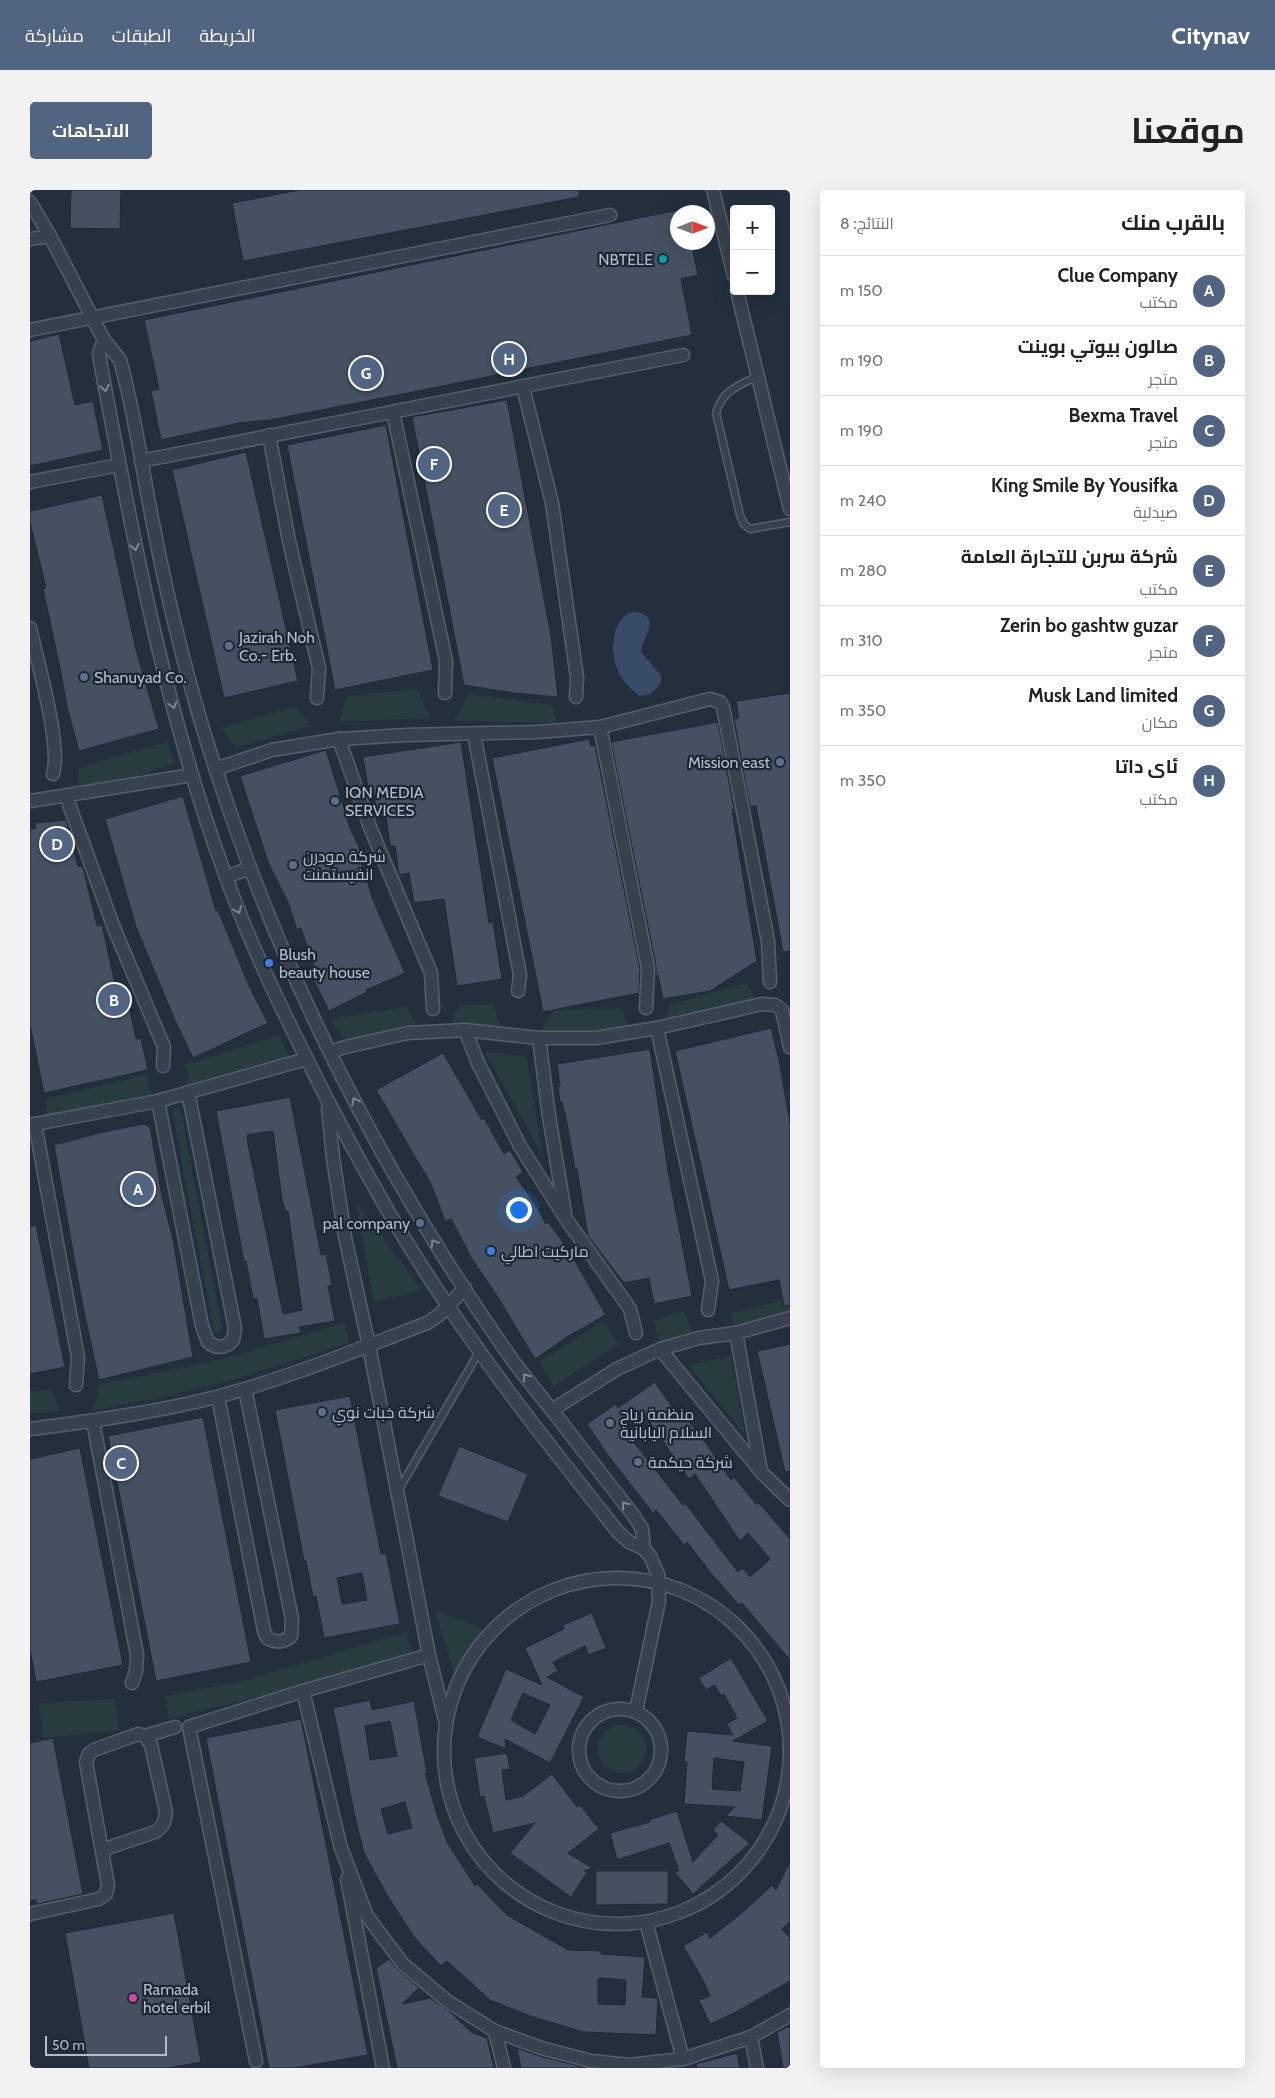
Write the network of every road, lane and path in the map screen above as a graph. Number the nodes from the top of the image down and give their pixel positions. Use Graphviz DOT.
graph roads {
  1 [pos="713,190"];
  2 [pos="30,202"];
  3 [pos="610,215"];
  4 [pos="50,236"];
  5 [pos="30,239"];
  6 [pos="730,260"];
  7 [pos="738,295"];
  8 [pos="92,318"];
  9 [pos="30,330"];
  10 [pos="104,340"];
  11 [pos="682,355"];
  12 [pos="758,376"];
  13 [pos="523,387"];
  14 [pos="393,412"];
  15 [pos="269,435"];
  16 [pos="141,461"];
  17 [pos="119,465"];
  18 [pos="30,482"];
  19 [pos="790,509"];
  20 [pos="790,522"];
  21 [pos="30,628"];
  22 [pos="176,628"];
  23 [pos="154,635"];
  24 [pos="445,693"];
  25 [pos="576,697"];
  26 [pos="317,698"];
  27 [pos="600,727"];
  28 [pos="474,734"];
  29 [pos="339,739"];
  30 [pos="215,769"];
  31 [pos="53,774"];
  32 [pos="192,775"];
  33 [pos="66,796"];
  34 [pos="30,802"];
  35 [pos="250,868"];
  36 [pos="226,877"];
  37 [pos="770,982"];
  38 [pos="518,991"];
  39 [pos="646,1008"];
  40 [pos="433,1009"];
  41 [pos="658,1028"];
  42 [pos="465,1030"];
  43 [pos="539,1038"];
  44 [pos="790,1046"];
  45 [pos="330,1053"];
  46 [pos="306,1059"];
  47 [pos="163,1066"];
  48 [pos="188,1092"];
  49 [pos="328,1100"];
  50 [pos="158,1101"];
  51 [pos="33,1124"];
  52 [pos="566,1219"];
  53 [pos="464,1288"];
  54 [pos="447,1306"];
  55 [pos="708,1310"];
  56 [pos="790,1318"];
  57 [pos="636,1333"];
  58 [pos="736,1333"];
  59 [pos="369,1346"];
  60 [pos="660,1349"];
  61 [pos="479,1352"];
  62 [pos="76,1385"];
  63 [pos="245,1389"];
  64 [pos="218,1397"];
  65 [pos="552,1410"];
  66 [pos="93,1421"];
  67 [pos="30,1429"];
  68 [pos="762,1473"];
  69 [pos="396,1493"];
  70 [pos="790,1500"];
  71 [pos="644,1549"];
  72 [pos="660,1583"];
  73 [pos="429,1655"];
  74 [pos="132,1683"];
  75 [pos="303,1691"];
  76 [pos="636,1711"];
  77 [pos="446,1725"];
  78 [pos="176,1727"];
  79 [pos="145,1736"];
  80 [pos="341,1848"];
  81 [pos="102,1850"];
  82 [pos="30,1914"];
  83 [pos="646,1922"];
  84 [pos="790,2015"];
  85 [pos="495,2031"];
  86 [pos="751,2037"];
  87 [pos="683,2058"];
  88 [pos="256,2061"];
  89 [pos="630,2067"];
  90 [pos="382,2068"];
  91 [pos="504,2068"];
  92 [pos="757,2068"];
  1 -- 6 [label="street"];
  2 -- 4 [label="street"];
  3 -- 8 [label="street"];
  4 -- 5 [label="street"];
  4 -- 8 [label="street"];
  7 -- 12 [label="street"];
  8 -- 9 [label="street"];
  8 -- 10 [label="street"];
  10 -- 16 [label="street"];
  10 -- 17 [label="street, one-way"];
  11 -- 13 [label="street"];
  12 -- 19 [label="street"];
  12 -- 20 [label="lane"];
  13 -- 14 [label="street"];
  13 -- 25 [label="street"];
  14 -- 15 [label="street"];
  14 -- 24 [label="street"];
  15 -- 16 [label="street"];
  15 -- 26 [label="street"];
  16 -- 22 [label="street"];
  17 -- 18 [label="street"];
  17 -- 23 [label="street, one-way"];
  21 -- 31 [label="street"];
  22 -- 23 [label="street"];
  22 -- 30 [label="street"];
  23 -- 32 [label="street, one-way"];
  27 -- 28 [label="street"];
  27 -- 37 [label="street"];
  27 -- 39 [label="street"];
  28 -- 29 [label="street"];
  28 -- 38 [label="street"];
  29 -- 30 [label="street"];
  29 -- 40 [label="street"];
  30 -- 35 [label="street"];
  32 -- 33 [label="street"];
  32 -- 36 [label="street"];
  33 -- 34 [label="street"];
  33 -- 47 [label="street"];
  35 -- 36 [label="street"];
  35 -- 45 [label="street"];
  36 -- 46 [label="street, one-way"];
  41 -- 43 [label="street"];
  41 -- 44 [label="street"];
  41 -- 55 [label="street"];
  42 -- 43 [label="street"];
  42 -- 45 [label="street"];
  42 -- 52 [label="street"];
  43 -- 52 [label="street"];
  53 -- 45 [label="street, one-way"];
  46 -- 48 [label="street"];
  46 -- 49 [label="street"];
  48 -- 50 [label="street"];
  48 -- 50 [label="street"];
  49 -- 54 [label="street"];
  49 -- 59 [label="street"];
  50 -- 51 [label="street"];
  51 -- 62 [label="street"];
  52 -- 57 [label="street"];
  53 -- 54 [label="street"];
  65 -- 53 [label="street, one-way"];
  54 -- 59 [label="street"];
  54 -- 61 [label="street"];
  56 -- 58 [label="street"];
  58 -- 60 [label="street"];
  58 -- 68 [label="street"];
  59 -- 63 [label="street"];
  59 -- 69 [label="street"];
  60 -- 65 [label="street"];
  60 -- 68 [label="street"];
  61 -- 69 [label="lane"];
  61 -- 71 [label="street"];
  63 -- 64 [label="street"];
  63 -- 64 [label="street"];
  64 -- 66 [label="street"];
  71 -- 65 [label="street, one-way"];
  66 -- 67 [label="street"];
  66 -- 74 [label="street"];
  68 -- 70 [label="street"];
  69 -- 73 [label="street"];
  71 -- 72 [label="street"];
  72 -- 76 [label="street"];
  72 -- 77 [label="street"];
  72 -- 83 [label="street"];
  73 -- 75 [label="street"];
  73 -- 77 [label="street"];
  75 -- 80 [label="street"];
  75 -- 88 [label="street"];
  76 -- 76 [label="street"];
  77 -- 83 [label="street"];
  78 -- 79 [label="street"];
  79 -- 81 [label="street"];
  79 -- 81 [label="street"];
  80 -- 85 [label="street"];
  80 -- 90 [label="street"];
  81 -- 82 [label="street"];
  83 -- 87 [label="street"];
  84 -- 86 [label="street"];
  85 -- 89 [label="street"];
  85 -- 91 [label="street"];
  86 -- 87 [label="street"];
  86 -- 92 [label="street"];
  87 -- 89 [label="street"];
}
